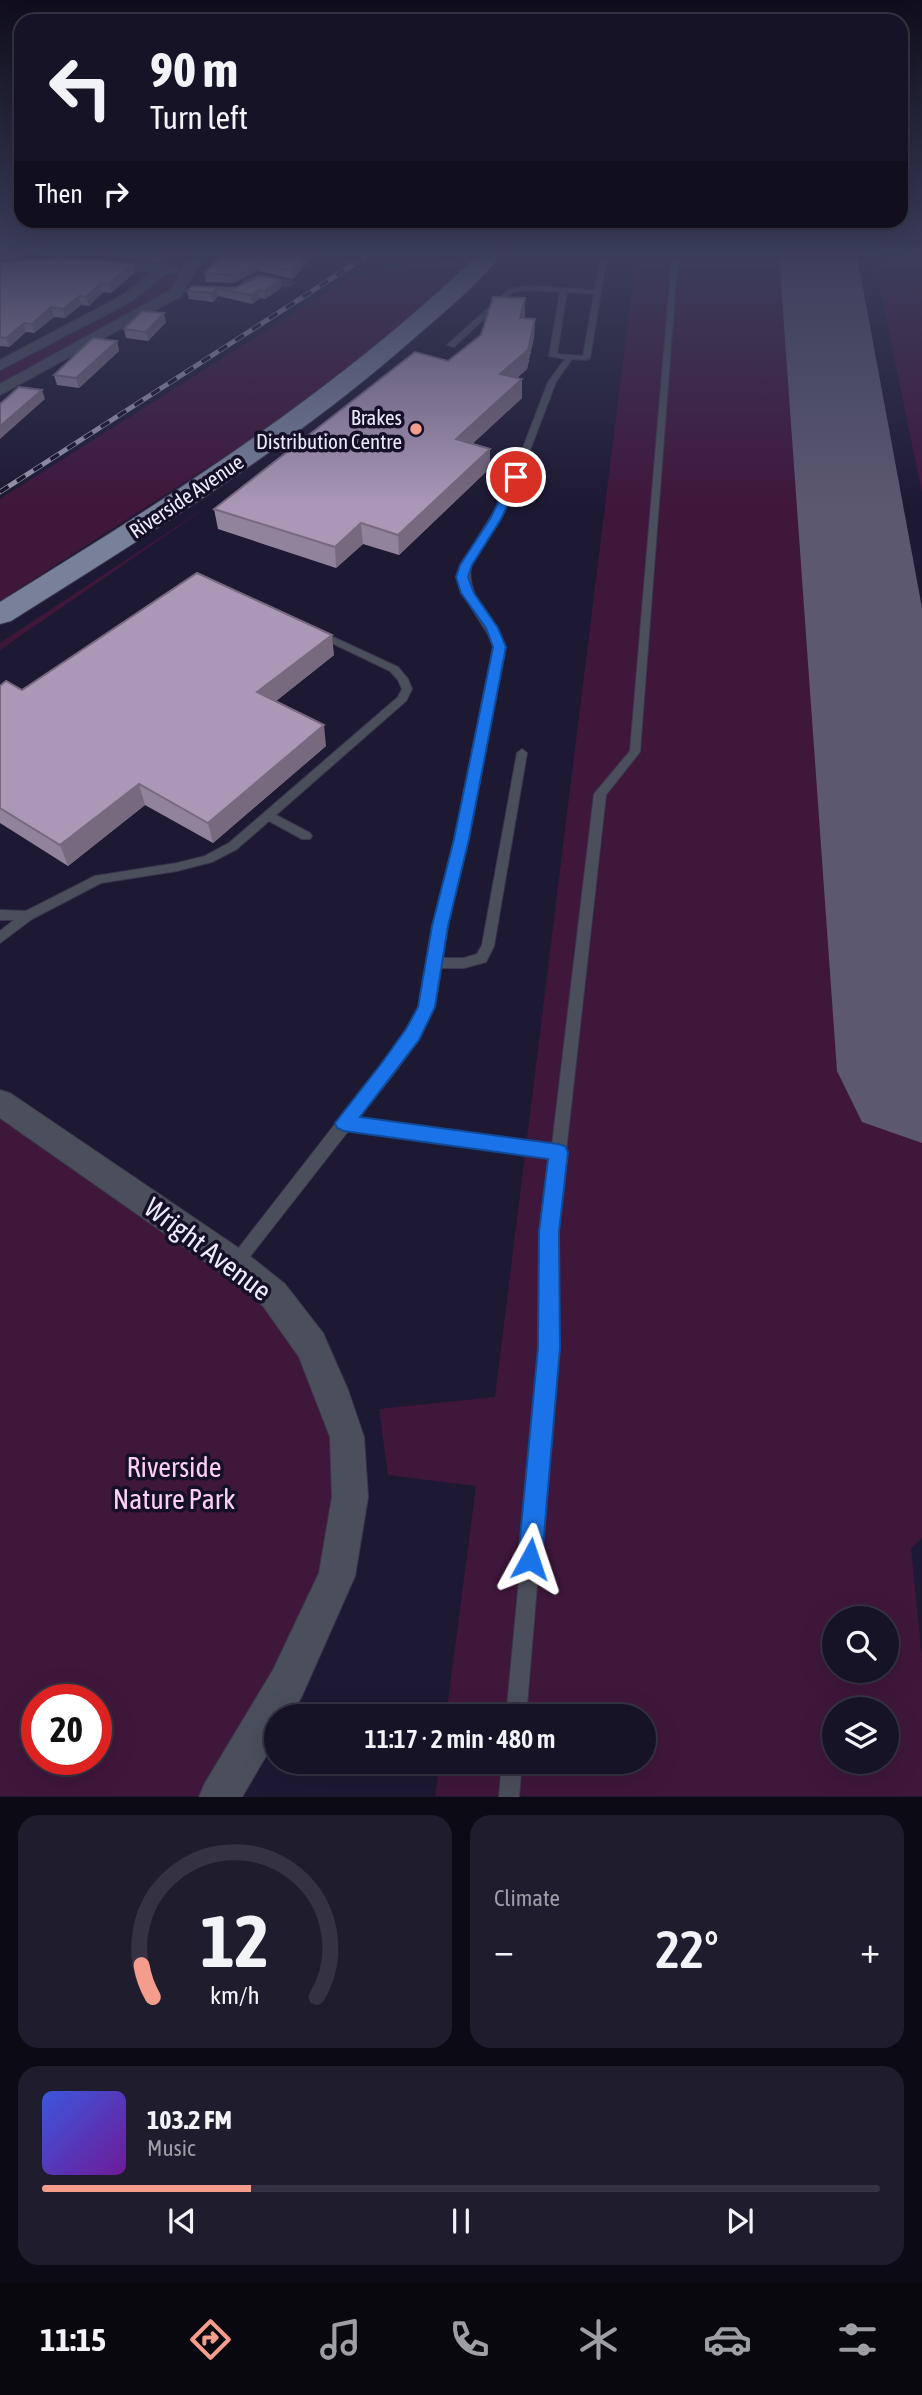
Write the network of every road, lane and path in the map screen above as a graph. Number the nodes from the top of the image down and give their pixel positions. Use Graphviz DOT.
graph roads {
  1 [pos="51,339"];
  2 [pos="93,339"];
  3 [pos="401,339"];
  4 [pos="458,339"];
  5 [pos="557,339"];
  6 [pos="589,339"];
  7 [pos="668,339"];
  8 [pos="451,345"];
  9 [pos="570,357"];
  10 [pos="0,366"];
  11 [pos="0,390"];
  12 [pos="0,615"];
  13 [pos="310,629"];
  14 [pos="522,753"];
  15 [pos="269,816"];
  16 [pos="306,836"];
  17 [pos="0,915"];
  18 [pos="29,916"];
  19 [pos="0,938"];
  20 [pos="436,963"];
  21 [pos="0,1102"];
  22 [pos="344,1123"];
  23 [pos="558,1152"];
  24 [pos="235,1264"];
  25 [pos="517,1704"];
  26 [pos="511,1774"];
  27 [pos="219,1797"];
  28 [pos="509,1797"];
  1 -- 10 [label="street"];
  2 -- 11 [label="street"];
  3 -- 12 [label="main road, Riverside Avenue"];
  4 -- 8 [label="lane"];
  5 -- 9 [label="lane"];
  6 -- 9 [label="lane"];
  7 -- 23 [label="lane"];
  9 -- 20 [label="lane"];
  13 -- 15 [label="lane"];
  14 -- 20 [label="lane"];
  15 -- 16 [label="lane"];
  15 -- 18 [label="lane"];
  17 -- 18 [label="lane"];
  18 -- 19 [label="lane"];
  20 -- 22 [label="lane"];
  21 -- 24 [label="street, Wright Avenue"];
  22 -- 23 [label="lane"];
  22 -- 24 [label="lane"];
  23 -- 25 [label="lane"];
  24 -- 27 [label="street, Wright Avenue"];
  26 -- 28 [label="lane"];
}
